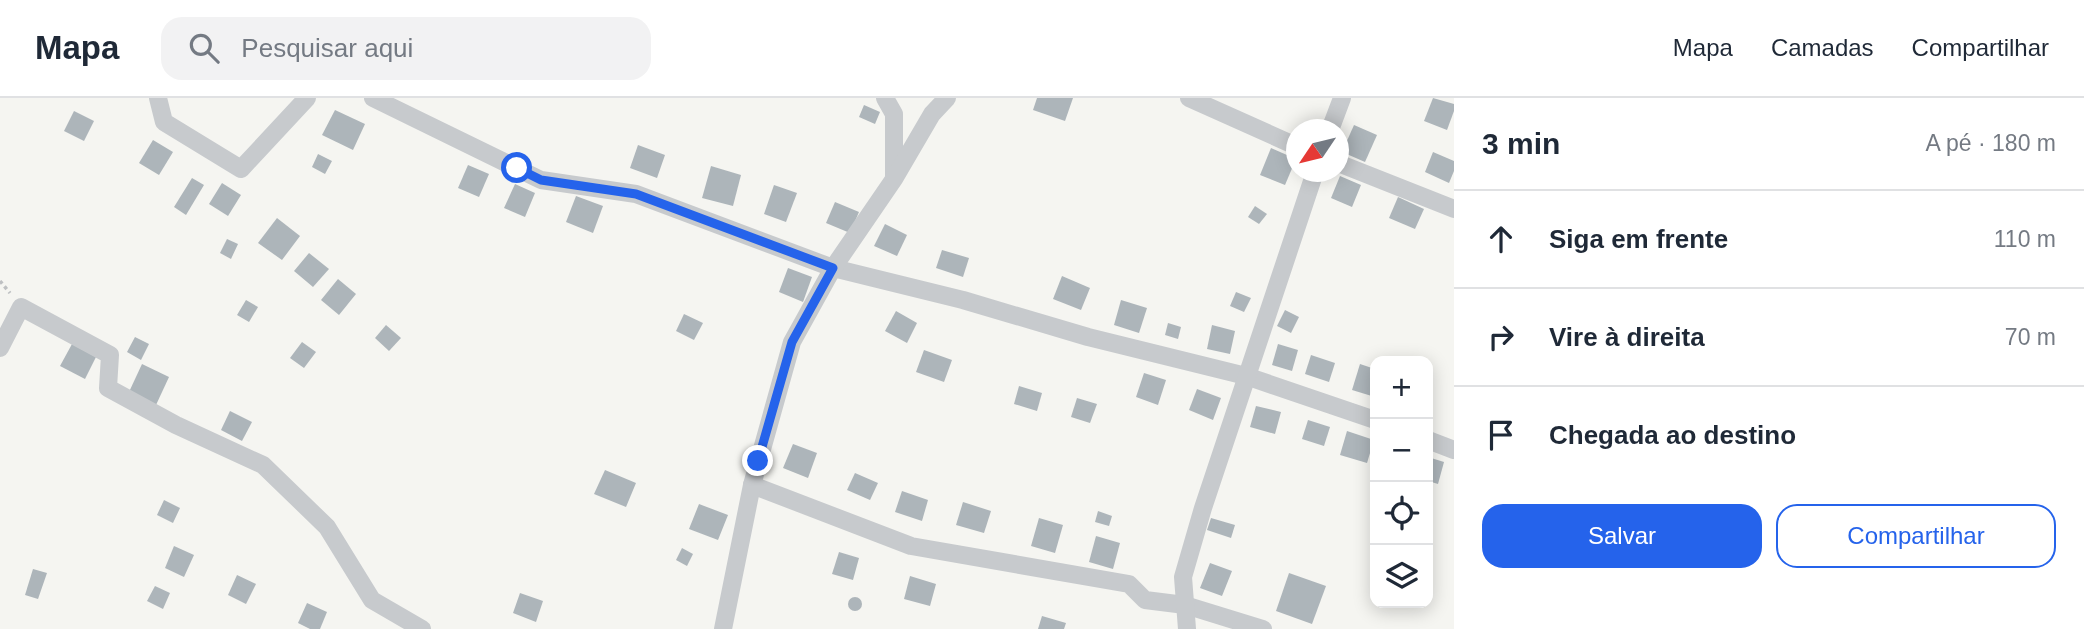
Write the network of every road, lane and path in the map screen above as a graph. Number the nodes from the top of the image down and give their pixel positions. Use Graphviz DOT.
graph roads {
  1 [pos="158,98"];
  2 [pos="307,98"];
  3 [pos="373,98"];
  4 [pos="885,98"];
  5 [pos="947,98"];
  6 [pos="1189,98"];
  7 [pos="1342,98"];
  8 [pos="1334,119"];
  9 [pos="1286,141"];
  10 [pos="1349,167"];
  11 [pos="894,179"];
  12 [pos="1312,182"];
  13 [pos="1454,209"];
  14 [pos="833,268"];
  15 [pos="0,348"];
  16 [pos="1246,376"];
  17 [pos="1372,419"];
  18 [pos="1433,442"];
  19 [pos="1454,450"];
  20 [pos="752,485"];
  21 [pos="1185,605"];
  22 [pos="422,629"];
  23 [pos="723,629"];
  24 [pos="1187,629"];
  25 [pos="1263,629"];
  1 -- 2 [label="street"];
  3 -- 14 [label="street"];
  4 -- 11 [label="street"];
  5 -- 11 [label="street"];
  6 -- 9 [label="street"];
  7 -- 8 [label="street"];
  10 -- 13 [label="street"];
  11 -- 14 [label="street"];
  12 -- 16 [label="street"];
  14 -- 16 [label="street"];
  14 -- 20 [label="street"];
  15 -- 22 [label="street"];
  16 -- 17 [label="street"];
  16 -- 21 [label="street"];
  18 -- 19 [label="street"];
  20 -- 21 [label="street"];
  20 -- 23 [label="street"];
  21 -- 24 [label="street"];
  21 -- 25 [label="street"];
}
